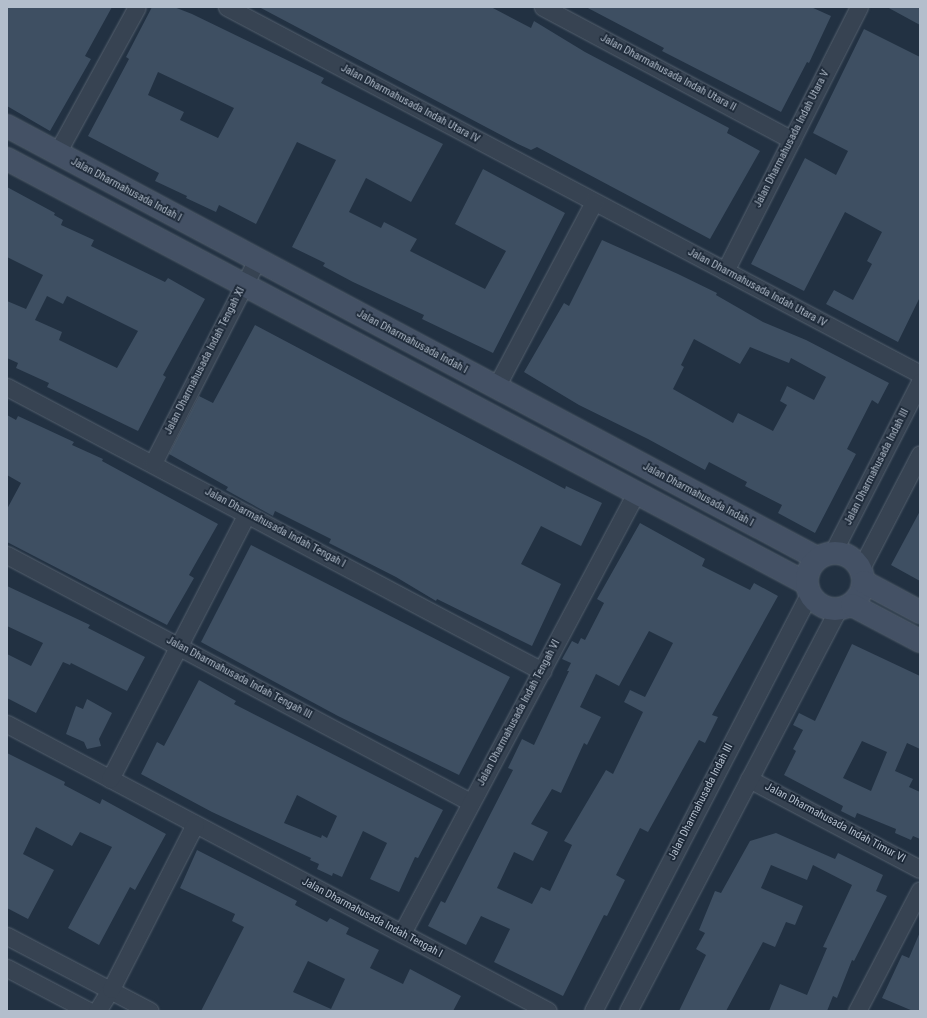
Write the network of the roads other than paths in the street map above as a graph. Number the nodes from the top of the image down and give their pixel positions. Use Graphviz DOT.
graph roads {
  1 [pos="137,7"];
  2 [pos="227,7"];
  3 [pos="543,7"];
  4 [pos="859,7"];
  5 [pos="7,126"];
  6 [pos="792,140"];
  7 [pos="57,153"];
  8 [pos="7,159"];
  9 [pos="594,202"];
  10 [pos="257,260"];
  11 [pos="725,271"];
  12 [pos="245,285"];
  13 [pos="920,374"];
  14 [pos="920,382"];
  15 [pos="496,387"];
  16 [pos="7,388"];
  17 [pos="920,454"];
  18 [pos="153,463"];
  19 [pos="636,493"];
  20 [pos="247,514"];
  21 [pos="7,555"];
  22 [pos="825,555"];
  23 [pos="862,575"];
  24 [pos="808,589"];
  25 [pos="845,607"];
  26 [pos="920,612"];
  27 [pos="920,641"];
  28 [pos="179,646"];
  29 [pos="542,671"];
  30 [pos="7,724"];
  31 [pos="110,779"];
  32 [pos="749,779"];
  33 [pos="470,802"];
  34 [pos="195,824"];
  35 [pos="920,868"];
  36 [pos="920,890"];
  37 [pos="402,934"];
  38 [pos="7,936"];
  39 [pos="7,968"];
  40 [pos="111,989"];
  41 [pos="79,1009"];
  42 [pos="863,1009"];
  43 [pos="97,1011"];
  44 [pos="150,1011"];
  45 [pos="548,1011"];
  46 [pos="592,1011"];
  47 [pos="628,1011"];
  1 -- 7 [label="street"];
  2 -- 9 [label="street, Jalan Dharmahusada Indah Utara IV"];
  3 -- 6 [label="street, Jalan Dharmahusada Indah Utara II"];
  4 -- 6 [label="street, Jalan Dharmahusada Indah Utara V"];
  5 -- 7 [label="main road, Jalan Dharmahusada Indah I"];
  6 -- 11 [label="street, Jalan Dharmahusada Indah Utara V"];
  7 -- 10 [label="main road, Jalan Dharmahusada Indah I"];
  8 -- 12 [label="main road"];
  9 -- 11 [label="street, Jalan Dharmahusada Indah Utara IV"];
  9 -- 15 [label="street"];
  10 -- 12 [label="street, Jalan Dharmahusada Indah Tengah XI"];
  10 -- 15 [label="main road, Jalan Dharmahusada Indah I"];
  11 -- 13 [label="street, Jalan Dharmahusada Indah Utara IV"];
  12 -- 18 [label="street, Jalan Dharmahusada Indah Tengah XI"];
  12 -- 19 [label="main road"];
  14 -- 22 [label="street, Jalan Dharmahusada Indah III"];
  15 -- 22 [label="main road, Jalan Dharmahusada Indah I"];
  16 -- 18 [label="street, Jalan Dharmahusada Indah Tengah I"];
  17 -- 23 [label="street"];
  18 -- 20 [label="street, Jalan Dharmahusada Indah Tengah I"];
  19 -- 24 [label="main road"];
  19 -- 29 [label="street, Jalan Dharmahusada Indah Tengah VI"];
  20 -- 28 [label="street"];
  20 -- 29 [label="street, Jalan Dharmahusada Indah Tengah I"];
  21 -- 28 [label="street, Jalan Dharmahusada Indah Tengah III"];
  22 -- 23 [label="main road"];
  22 -- 24 [label="main road"];
  23 -- 25 [label="main road"];
  23 -- 26 [label="main road"];
  24 -- 25 [label="main road"];
  24 -- 46 [label="street, Jalan Dharmahusada Indah III"];
  25 -- 27 [label="main road"];
  25 -- 32 [label="street"];
  28 -- 31 [label="street"];
  28 -- 33 [label="street, Jalan Dharmahusada Indah Tengah III"];
  29 -- 33 [label="street, Jalan Dharmahusada Indah Tengah VI"];
  30 -- 31 [label="street, Jalan Dharmahusada Indah Tengah I"];
  31 -- 34 [label="street, Jalan Dharmahusada Indah Tengah I"];
  32 -- 35 [label="street, Jalan Dharmahusada Indah Timur VI"];
  32 -- 47 [label="street"];
  33 -- 37 [label="street, Jalan Dharmahusada Indah Tengah VI"];
  34 -- 37 [label="street, Jalan Dharmahusada Indah Tengah I"];
  34 -- 40 [label="street"];
  36 -- 42 [label="street"];
  37 -- 45 [label="street, Jalan Dharmahusada Indah Tengah I"];
  38 -- 40 [label="street"];
  39 -- 41 [label="street"];
  40 -- 43 [label="street"];
  40 -- 44 [label="street"];
}
